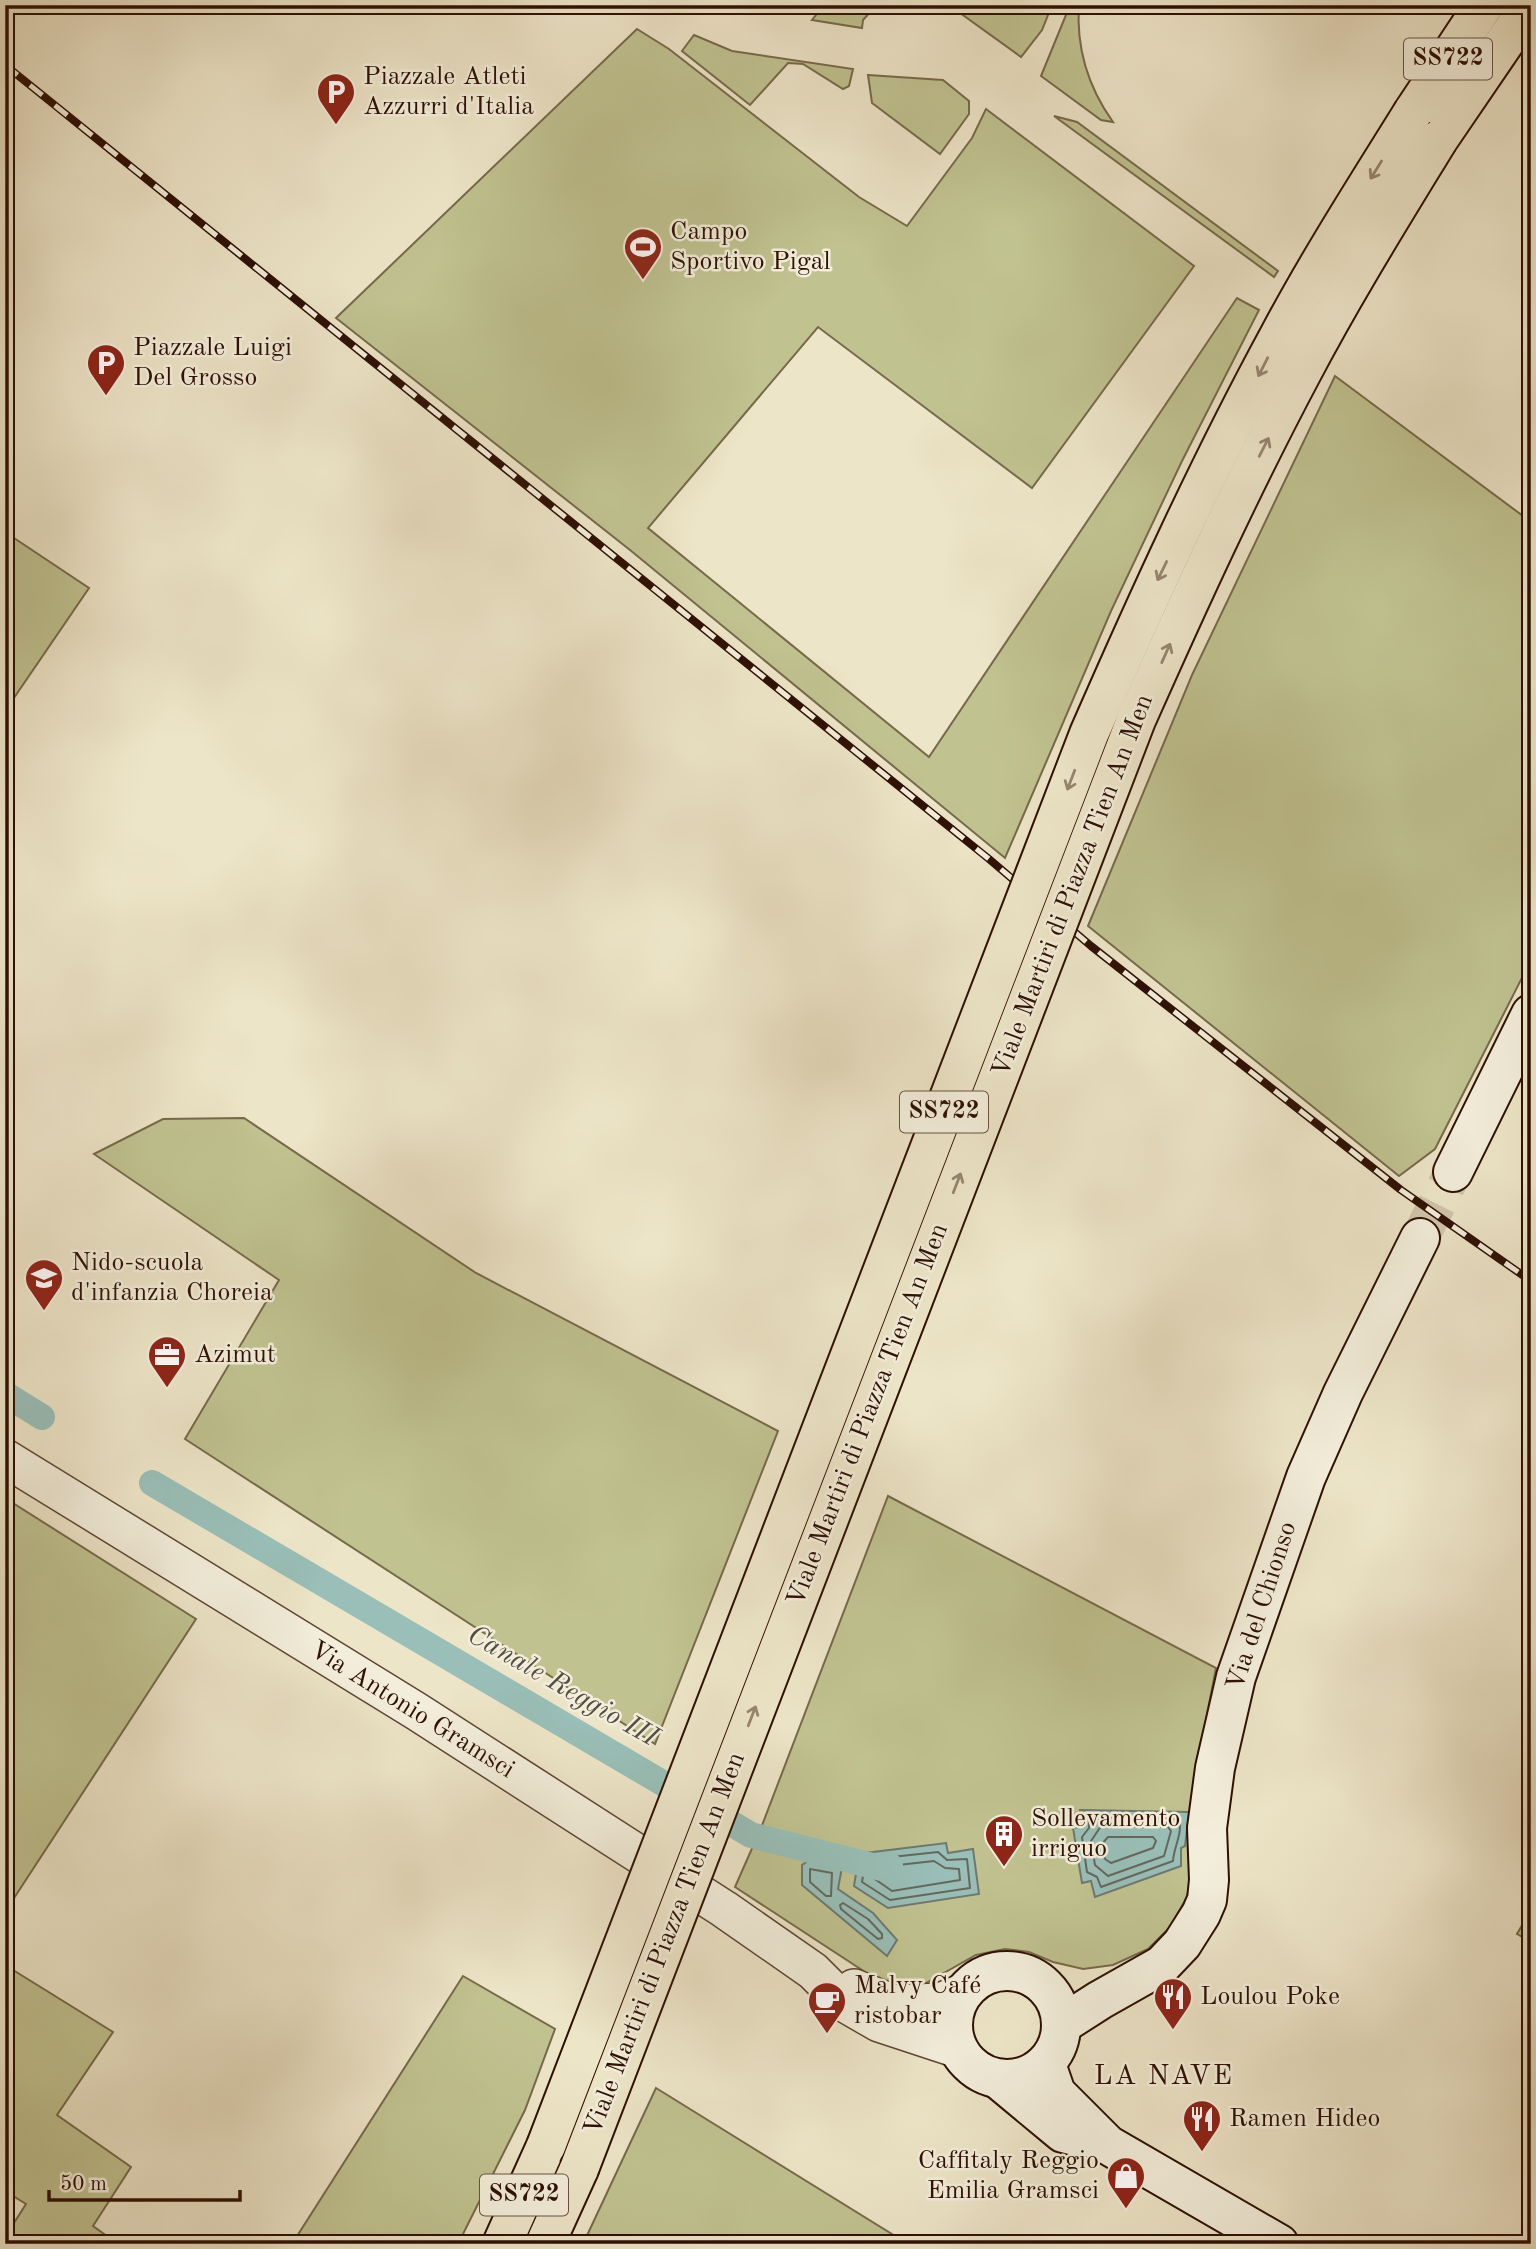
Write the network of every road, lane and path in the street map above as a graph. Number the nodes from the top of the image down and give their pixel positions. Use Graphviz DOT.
graph roads {
  1 [pos="1484,5"];
  2 [pos="1530,5"];
  3 [pos="1531,1014"];
  4 [pos="1453,1172"];
  5 [pos="1420,1238"];
  6 [pos="5,1458"];
  7 [pos="813,1971"];
  8 [pos="1145,1975"];
  9 [pos="1032,1977"];
  10 [pos="964,1992"];
  11 [pos="1061,2025"];
  12 [pos="958,2049"];
  13 [pos="1046,2064"];
  14 [pos="998,2079"];
  15 [pos="1108,2145"];
  16 [pos="502,2244"];
  17 [pos="545,2244"];
  18 [pos="1279,2244"];
  1 -- 16 [label="highway, Viale Martiri di Piazza Tien An Men / SS722, one-way, bridge"];
  17 -- 2 [label="highway, Viale Martiri di Piazza Tien An Men / SS722, one-way, bridge"];
  3 -- 4 [label="main road"];
  5 -- 8 [label="main road, Via del Chionso"];
  6 -- 7 [label="street, Via Antonio Gramsci"];
  7 -- 10 [label="street, Via Antonio Gramsci"];
  7 -- 12 [label="street, Via Antonio Gramsci"];
  8 -- 9 [label="main road, Via del Chionso"];
  8 -- 11 [label="main road, Via del Chionso"];
  9 -- 10 [label="main road, Via Antonio Gramsci"];
  9 -- 11 [label="main road"];
  10 -- 12 [label="main road"];
  11 -- 13 [label="main road"];
  12 -- 14 [label="main road, Via Antonio Gramsci"];
  13 -- 14 [label="main road"];
  13 -- 15 [label="main road"];
  14 -- 15 [label="main road, Via Antonio Gramsci"];
  15 -- 18 [label="main road"];
}
